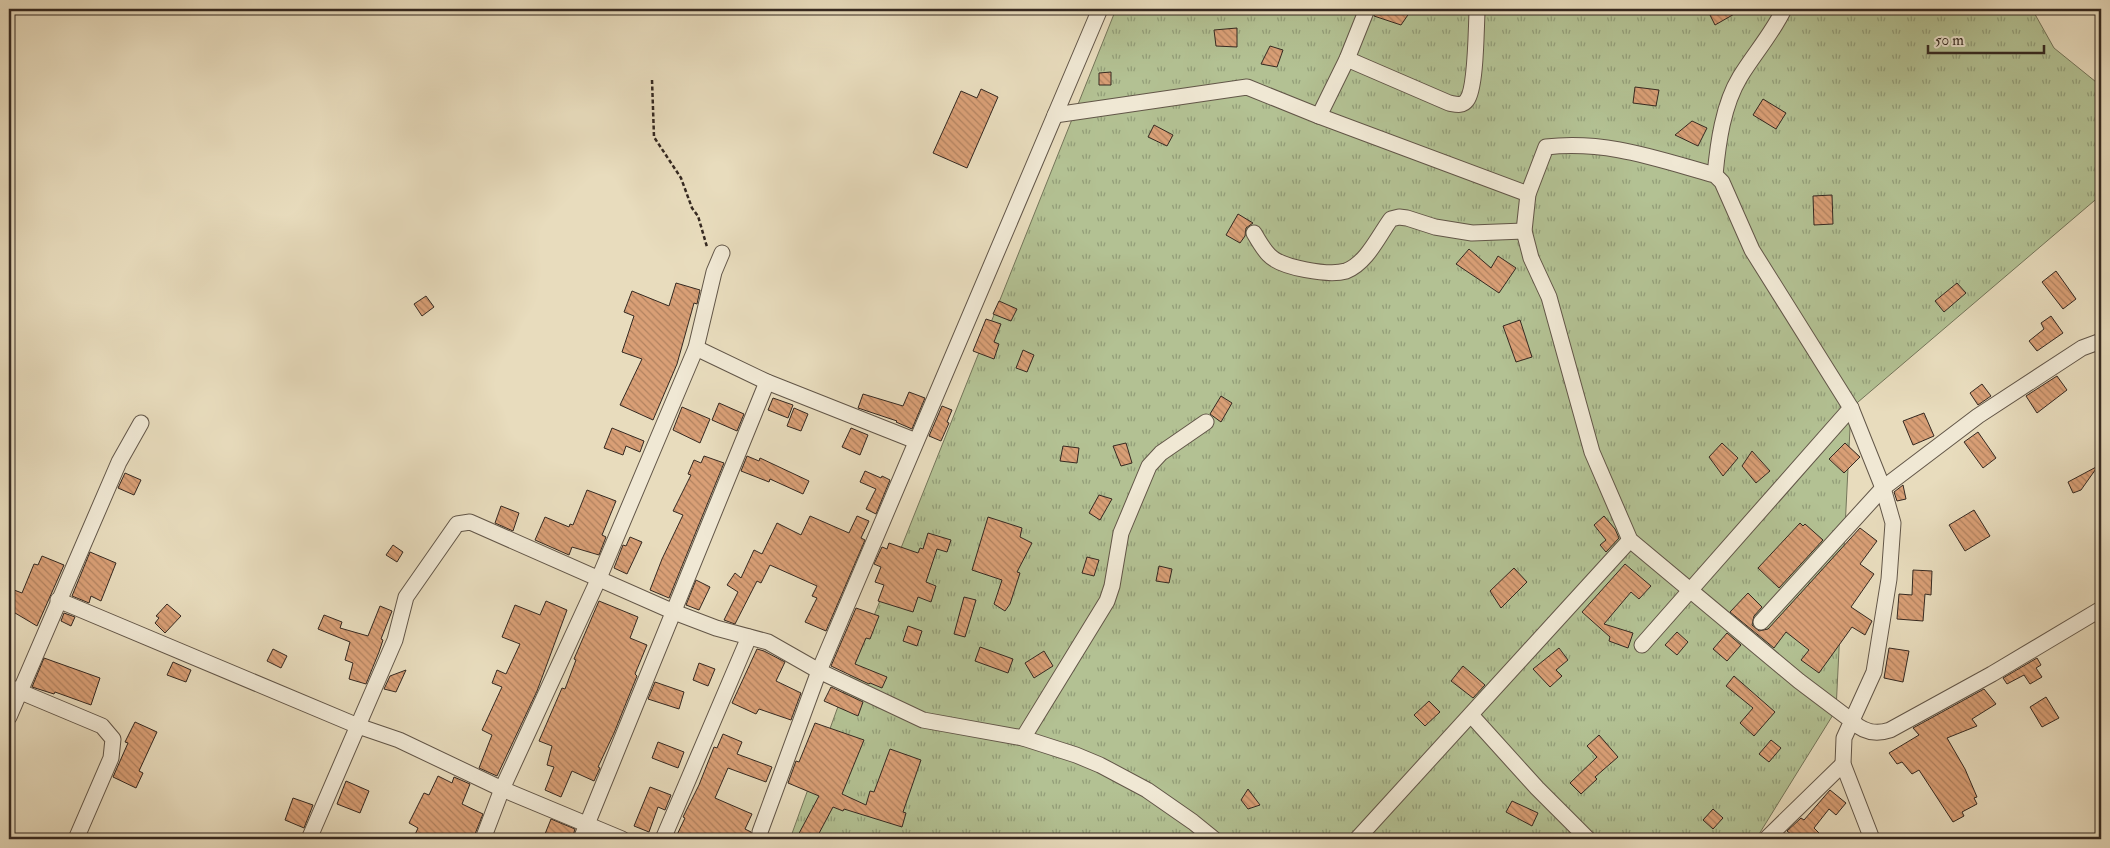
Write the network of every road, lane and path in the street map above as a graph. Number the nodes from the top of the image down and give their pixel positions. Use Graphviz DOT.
graph roads {
  1 [pos="1100,9"];
  2 [pos="1368,9"];
  3 [pos="1784,9"];
  4 [pos="1477,13"];
  5 [pos="1347,59"];
  6 [pos="652,80"];
  7 [pos="1055,115"];
  8 [pos="1319,116"];
  9 [pos="1715,175"];
  10 [pos="1528,194"];
  11 [pos="1524,231"];
  12 [pos="1254,233"];
  13 [pos="722,253"];
  14 [pos="714,272"];
  15 [pos="2101,341"];
  16 [pos="696,348"];
  17 [pos="766,382"];
  18 [pos="1851,408"];
  19 [pos="141,422"];
  20 [pos="1206,422"];
  21 [pos="916,441"];
  22 [pos="1883,488"];
  23 [pos="1630,540"];
  24 [pos="599,578"];
  25 [pos="1691,592"];
  26 [pos="58,600"];
  27 [pos="2101,609"];
  28 [pos="674,612"];
  29 [pos="1761,622"];
  30 [pos="749,637"];
  31 [pos="1642,645"];
  32 [pos="819,671"];
  33 [pos="14,689"];
  34 [pos="1471,715"];
  35 [pos="9,716"];
  36 [pos="1852,721"];
  37 [pos="358,726"];
  38 [pos="1023,738"];
  39 [pos="1843,764"];
  40 [pos="502,789"];
  41 [pos="587,824"];
  42 [pos="760,832"];
  43 [pos="76,839"];
  44 [pos="309,839"];
  45 [pos="483,839"];
  46 [pos="581,839"];
  47 [pos="622,839"];
  48 [pos="663,839"];
  49 [pos="1214,839"];
  50 [pos="1357,839"];
  51 [pos="1588,839"];
  52 [pos="1766,839"];
  53 [pos="1872,839"];
  1 -- 7 [label="street"];
  2 -- 5 [label="street"];
  3 -- 9 [label="street"];
  4 -- 5 [label="street"];
  5 -- 8 [label="street"];
  6 -- 14 [label="path"];
  7 -- 8 [label="street"];
  7 -- 21 [label="street"];
  8 -- 10 [label="street"];
  9 -- 10 [label="street"];
  9 -- 18 [label="street"];
  10 -- 11 [label="street"];
  11 -- 12 [label="street"];
  11 -- 23 [label="street"];
  13 -- 14 [label="street"];
  14 -- 16 [label="street"];
  15 -- 22 [label="street"];
  16 -- 17 [label="street"];
  16 -- 24 [label="street"];
  17 -- 21 [label="street"];
  17 -- 28 [label="street"];
  18 -- 22 [label="street"];
  18 -- 25 [label="street"];
  19 -- 26 [label="street"];
  20 -- 38 [label="street"];
  21 -- 32 [label="street"];
  22 -- 29 [label="street"];
  22 -- 36 [label="street"];
  23 -- 25 [label="street"];
  23 -- 34 [label="street"];
  24 -- 28 [label="street"];
  24 -- 37 [label="street"];
  24 -- 40 [label="street"];
  25 -- 31 [label="street"];
  25 -- 36 [label="street"];
  26 -- 33 [label="street"];
  26 -- 37 [label="street"];
  27 -- 36 [label="street"];
  28 -- 30 [label="street"];
  28 -- 41 [label="street"];
  30 -- 32 [label="street"];
  30 -- 48 [label="street"];
  32 -- 38 [label="street"];
  32 -- 42 [label="street"];
  33 -- 35 [label="street"];
  33 -- 43 [label="street"];
  34 -- 50 [label="street"];
  34 -- 51 [label="street"];
  36 -- 39 [label="street"];
  37 -- 40 [label="street"];
  37 -- 44 [label="street"];
  38 -- 49 [label="street"];
  39 -- 52 [label="street"];
  39 -- 53 [label="street"];
  40 -- 41 [label="street"];
  40 -- 45 [label="street"];
  41 -- 46 [label="street"];
  41 -- 47 [label="street"];
}
